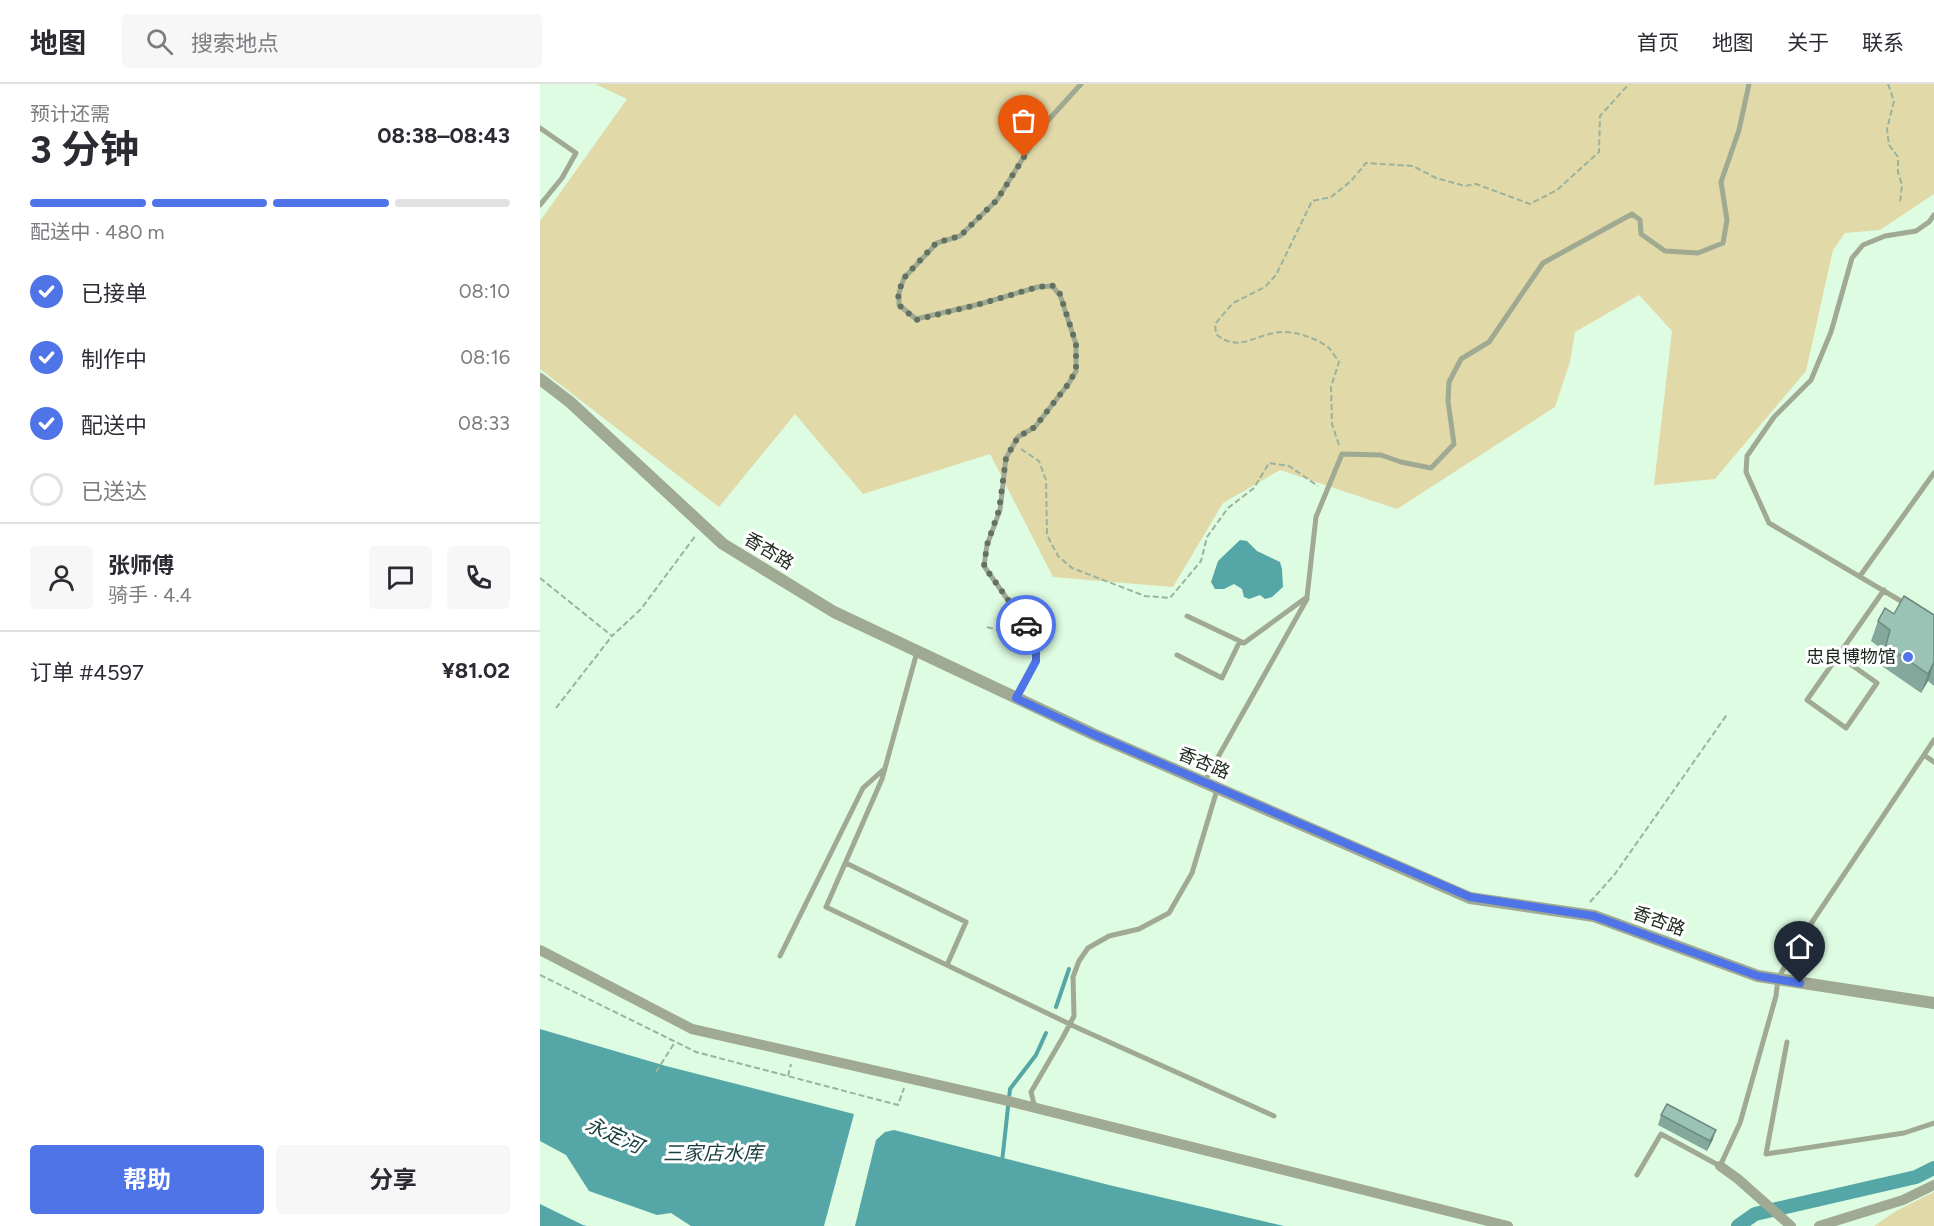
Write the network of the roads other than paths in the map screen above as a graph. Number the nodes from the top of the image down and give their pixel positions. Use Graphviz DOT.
graph roads {
  1 [pos="1081,84"];
  2 [pos="1749,84"];
  3 [pos="540,128"];
  4 [pos="540,205"];
  5 [pos="1934,215"];
  6 [pos="540,379"];
  7 [pos="1934,473"];
  8 [pos="1860,576"];
  9 [pos="1884,590"];
  10 [pos="1307,597"];
  11 [pos="1909,606"];
  12 [pos="1187,616"];
  13 [pos="1240,641"];
  14 [pos="917,651"];
  15 [pos="1176,655"];
  16 [pos="1839,656"];
  17 [pos="1016,698"];
  18 [pos="1934,740"];
  19 [pos="1924,755"];
  20 [pos="1934,762"];
  21 [pos="885,769"];
  22 [pos="1204,782"];
  23 [pos="1217,788"];
  24 [pos="846,863"];
  25 [pos="540,950"];
  26 [pos="780,956"];
  27 [pos="947,965"];
  28 [pos="1778,979"];
  29 [pos="1934,1003"];
  30 [pos="1787,1042"];
  31 [pos="1035,1108"];
  32 [pos="1274,1116"];
  33 [pos="1934,1123"];
  34 [pos="1720,1166"];
  35 [pos="1637,1175"];
  36 [pos="1934,1185"];
  37 [pos="1508,1226"];
  38 [pos="1791,1226"];
  39 [pos="1819,1226"];
  1 -- 17 [label="lane"];
  2 -- 10 [label="lane"];
  3 -- 4 [label="lane"];
  5 -- 8 [label="lane"];
  6 -- 14 [label="street, 香杏路"];
  7 -- 8 [label="lane"];
  8 -- 9 [label="lane"];
  9 -- 11 [label="lane"];
  9 -- 16 [label="lane"];
  10 -- 13 [label="lane"];
  10 -- 22 [label="lane"];
  12 -- 13 [label="lane"];
  13 -- 15 [label="lane"];
  14 -- 17 [label="street, 香杏路"];
  14 -- 21 [label="lane"];
  16 -- 16 [label="lane"];
  17 -- 22 [label="street, 香杏路"];
  18 -- 19 [label="lane"];
  19 -- 20 [label="lane"];
  19 -- 28 [label="lane"];
  21 -- 24 [label="lane"];
  21 -- 26 [label="lane"];
  22 -- 23 [label="street, 香杏路"];
  23 -- 28 [label="street, 香杏路"];
  23 -- 31 [label="lane"];
  24 -- 27 [label="lane"];
  24 -- 27 [label="lane"];
  25 -- 31 [label="street"];
  27 -- 32 [label="lane"];
  28 -- 29 [label="street, 香杏路"];
  28 -- 34 [label="lane"];
  30 -- 33 [label="lane"];
  31 -- 37 [label="street"];
  34 -- 35 [label="lane"];
  34 -- 38 [label="street"];
  36 -- 39 [label="street"];
}
